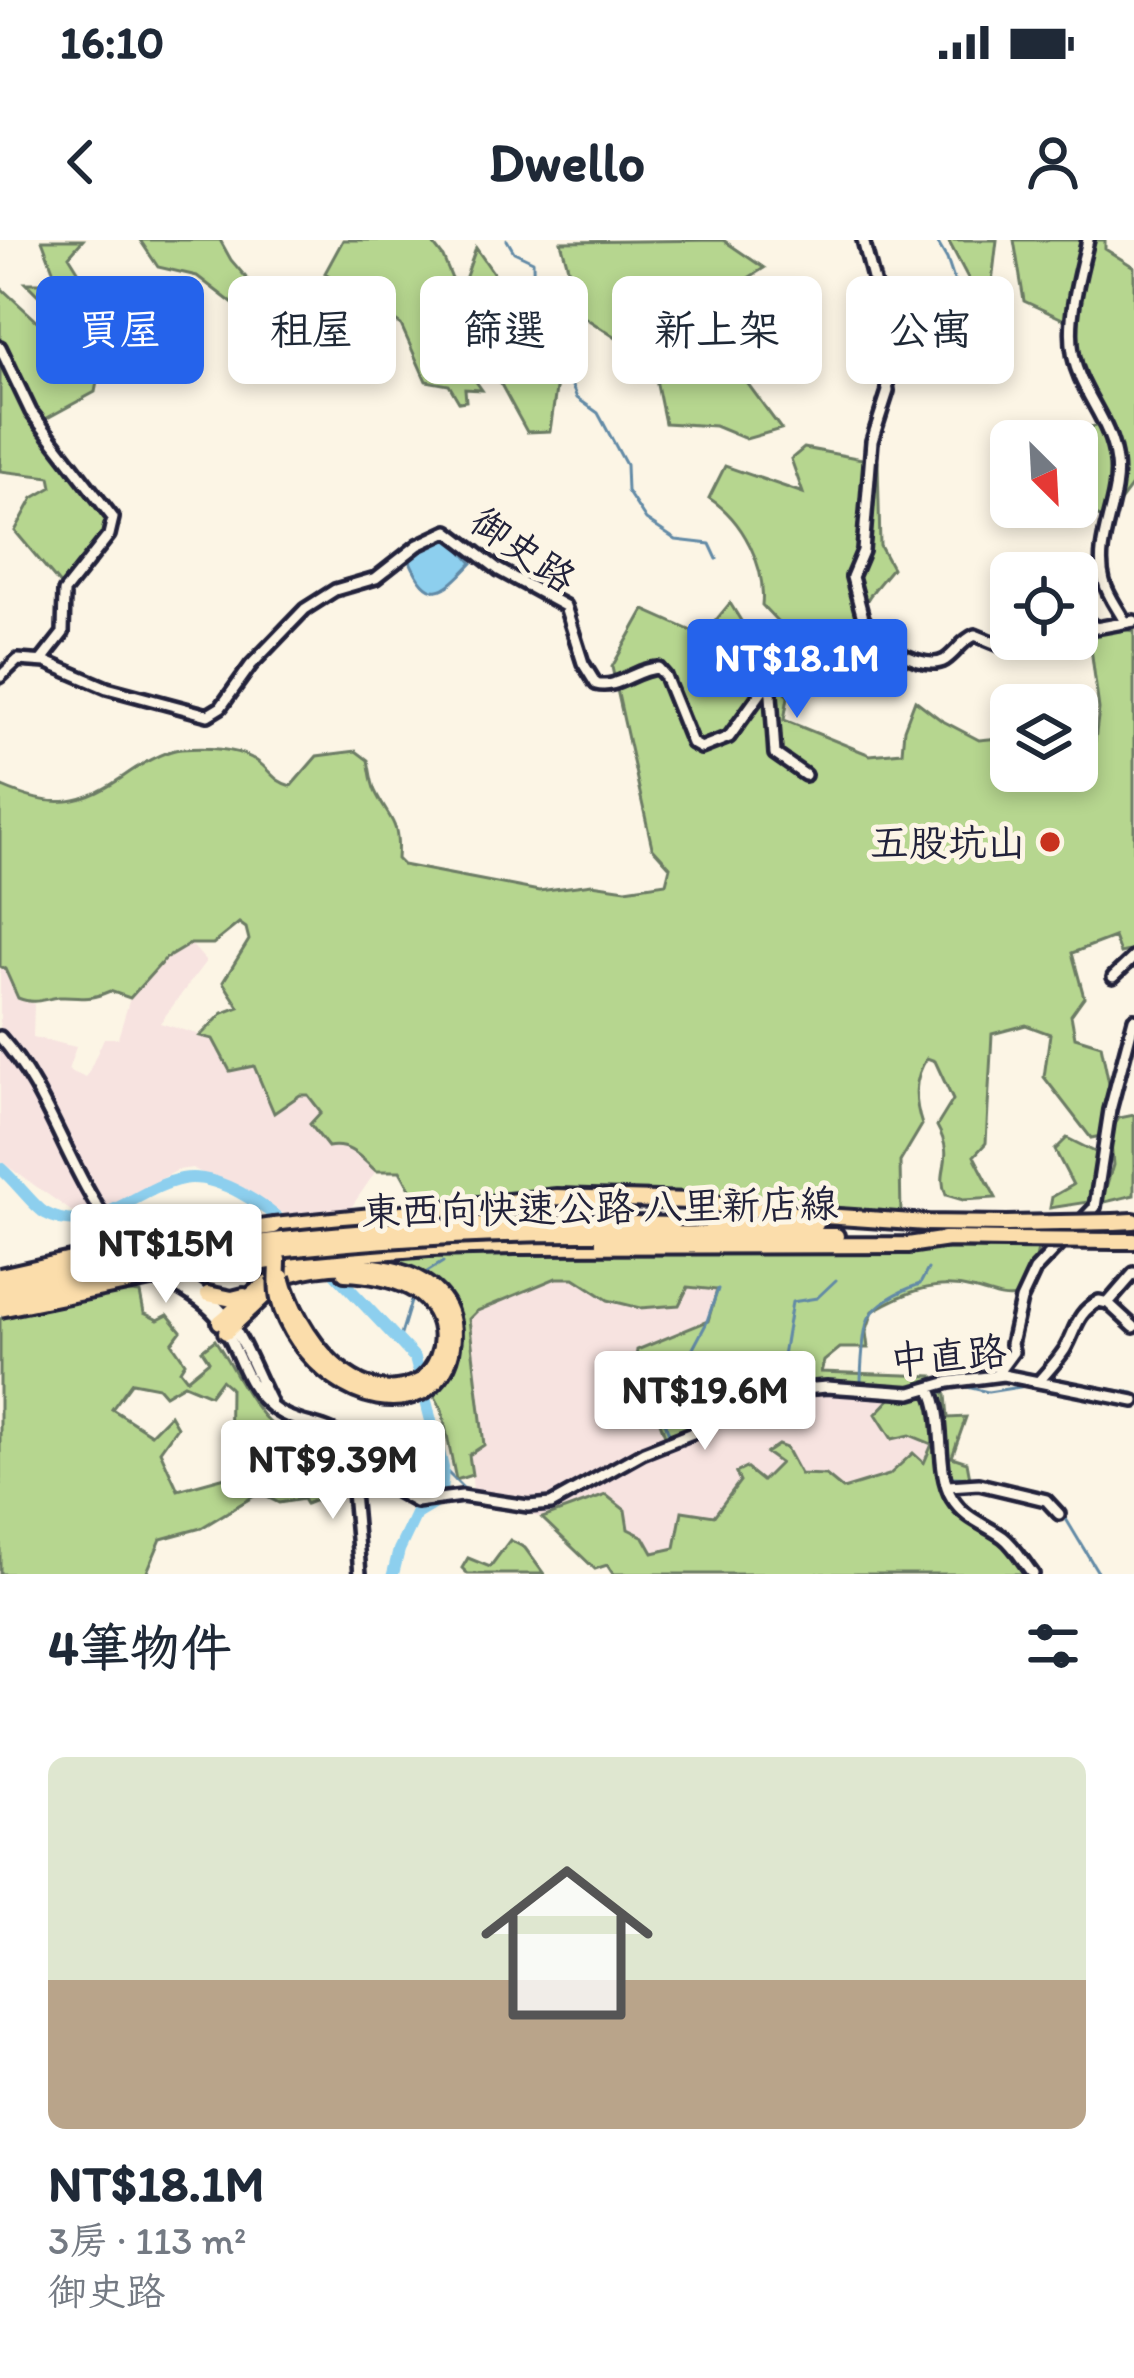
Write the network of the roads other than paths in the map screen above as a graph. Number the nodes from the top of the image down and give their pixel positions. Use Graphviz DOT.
graph roads {
  1 [pos="863,240"];
  2 [pos="1088,240"];
  3 [pos="0,347"];
  4 [pos="1130,622"];
  5 [pos="1098,628"];
  6 [pos="990,641"];
  7 [pos="878,643"];
  8 [pos="41,661"];
  9 [pos="0,677"];
  10 [pos="770,680"];
  11 [pos="805,775"];
  12 [pos="1134,957"];
  13 [pos="1113,977"];
  14 [pos="1134,1018"];
  15 [pos="0,1037"];
  16 [pos="1134,1221"];
  17 [pos="927,1223"];
  18 [pos="274,1226"];
  19 [pos="1008,1232"];
  20 [pos="595,1234"];
  21 [pos="1134,1241"];
  22 [pos="136,1256"];
  23 [pos="278,1260"];
  24 [pos="307,1273"];
  25 [pos="1134,1273"];
  26 [pos="0,1276"];
  27 [pos="0,1286"];
  28 [pos="208,1294"];
  29 [pos="249,1294"];
  30 [pos="0,1297"];
  31 [pos="1108,1304"];
  32 [pos="0,1310"];
  33 [pos="227,1323"];
  34 [pos="1134,1327"];
  35 [pos="985,1376"];
  36 [pos="1040,1381"];
  37 [pos="931,1390"];
  38 [pos="1134,1401"];
  39 [pos="353,1467"];
  40 [pos="948,1486"];
  41 [pos="1059,1514"];
  42 [pos="360,1574"];
  43 [pos="1033,1574"];
  1 -- 7 [label="street"];
  2 -- 4 [label="street"];
  3 -- 8 [label="street"];
  4 -- 5 [label="street"];
  6 -- 7 [label="street"];
  7 -- 10 [label="street"];
  8 -- 9 [label="street"];
  8 -- 10 [label="street, 御史路"];
  10 -- 11 [label="street"];
  12 -- 13 [label="street"];
  14 -- 35 [label="street"];
  15 -- 22 [label="street"];
  16 -- 19 [label="highway, 東西向快速公路 八里新店線, bridge"];
  17 -- 18 [label="highway"];
  17 -- 19 [label="highway, 東西向快速公路 八里新店線"];
  17 -- 20 [label="highway, 東西向快速公路 八里新店線"];
  18 -- 23 [label="highway, bridge"];
  18 -- 26 [label="highway, bridge"];
  19 -- 20 [label="highway, 東西向快速公路 八里新店線"];
  19 -- 21 [label="highway, 東西向快速公路 八里新店線, bridge"];
  20 -- 23 [label="highway"];
  20 -- 27 [label="highway, 東西向快速公路 八里新店線, bridge"];
  20 -- 30 [label="highway, 東西向快速公路 八里新店線, bridge"];
  22 -- 28 [label="street"];
  22 -- 33 [label="street"];
  23 -- 24 [label="highway, bridge"];
  23 -- 32 [label="highway, bridge"];
  24 -- 29 [label="highway"];
  24 -- 33 [label="highway"];
  25 -- 31 [label="street"];
  28 -- 29 [label="highway"];
  28 -- 33 [label="street"];
  29 -- 33 [label="highway"];
  31 -- 34 [label="street"];
  31 -- 36 [label="street"];
  33 -- 39 [label="street, 中直路"];
  35 -- 36 [label="street, 中直路"];
  35 -- 37 [label="street, 中直路"];
  36 -- 38 [label="street, 中直路"];
  37 -- 39 [label="street, 中直路"];
  37 -- 40 [label="street"];
  39 -- 42 [label="street"];
  40 -- 41 [label="street"];
  40 -- 43 [label="street"];
}
